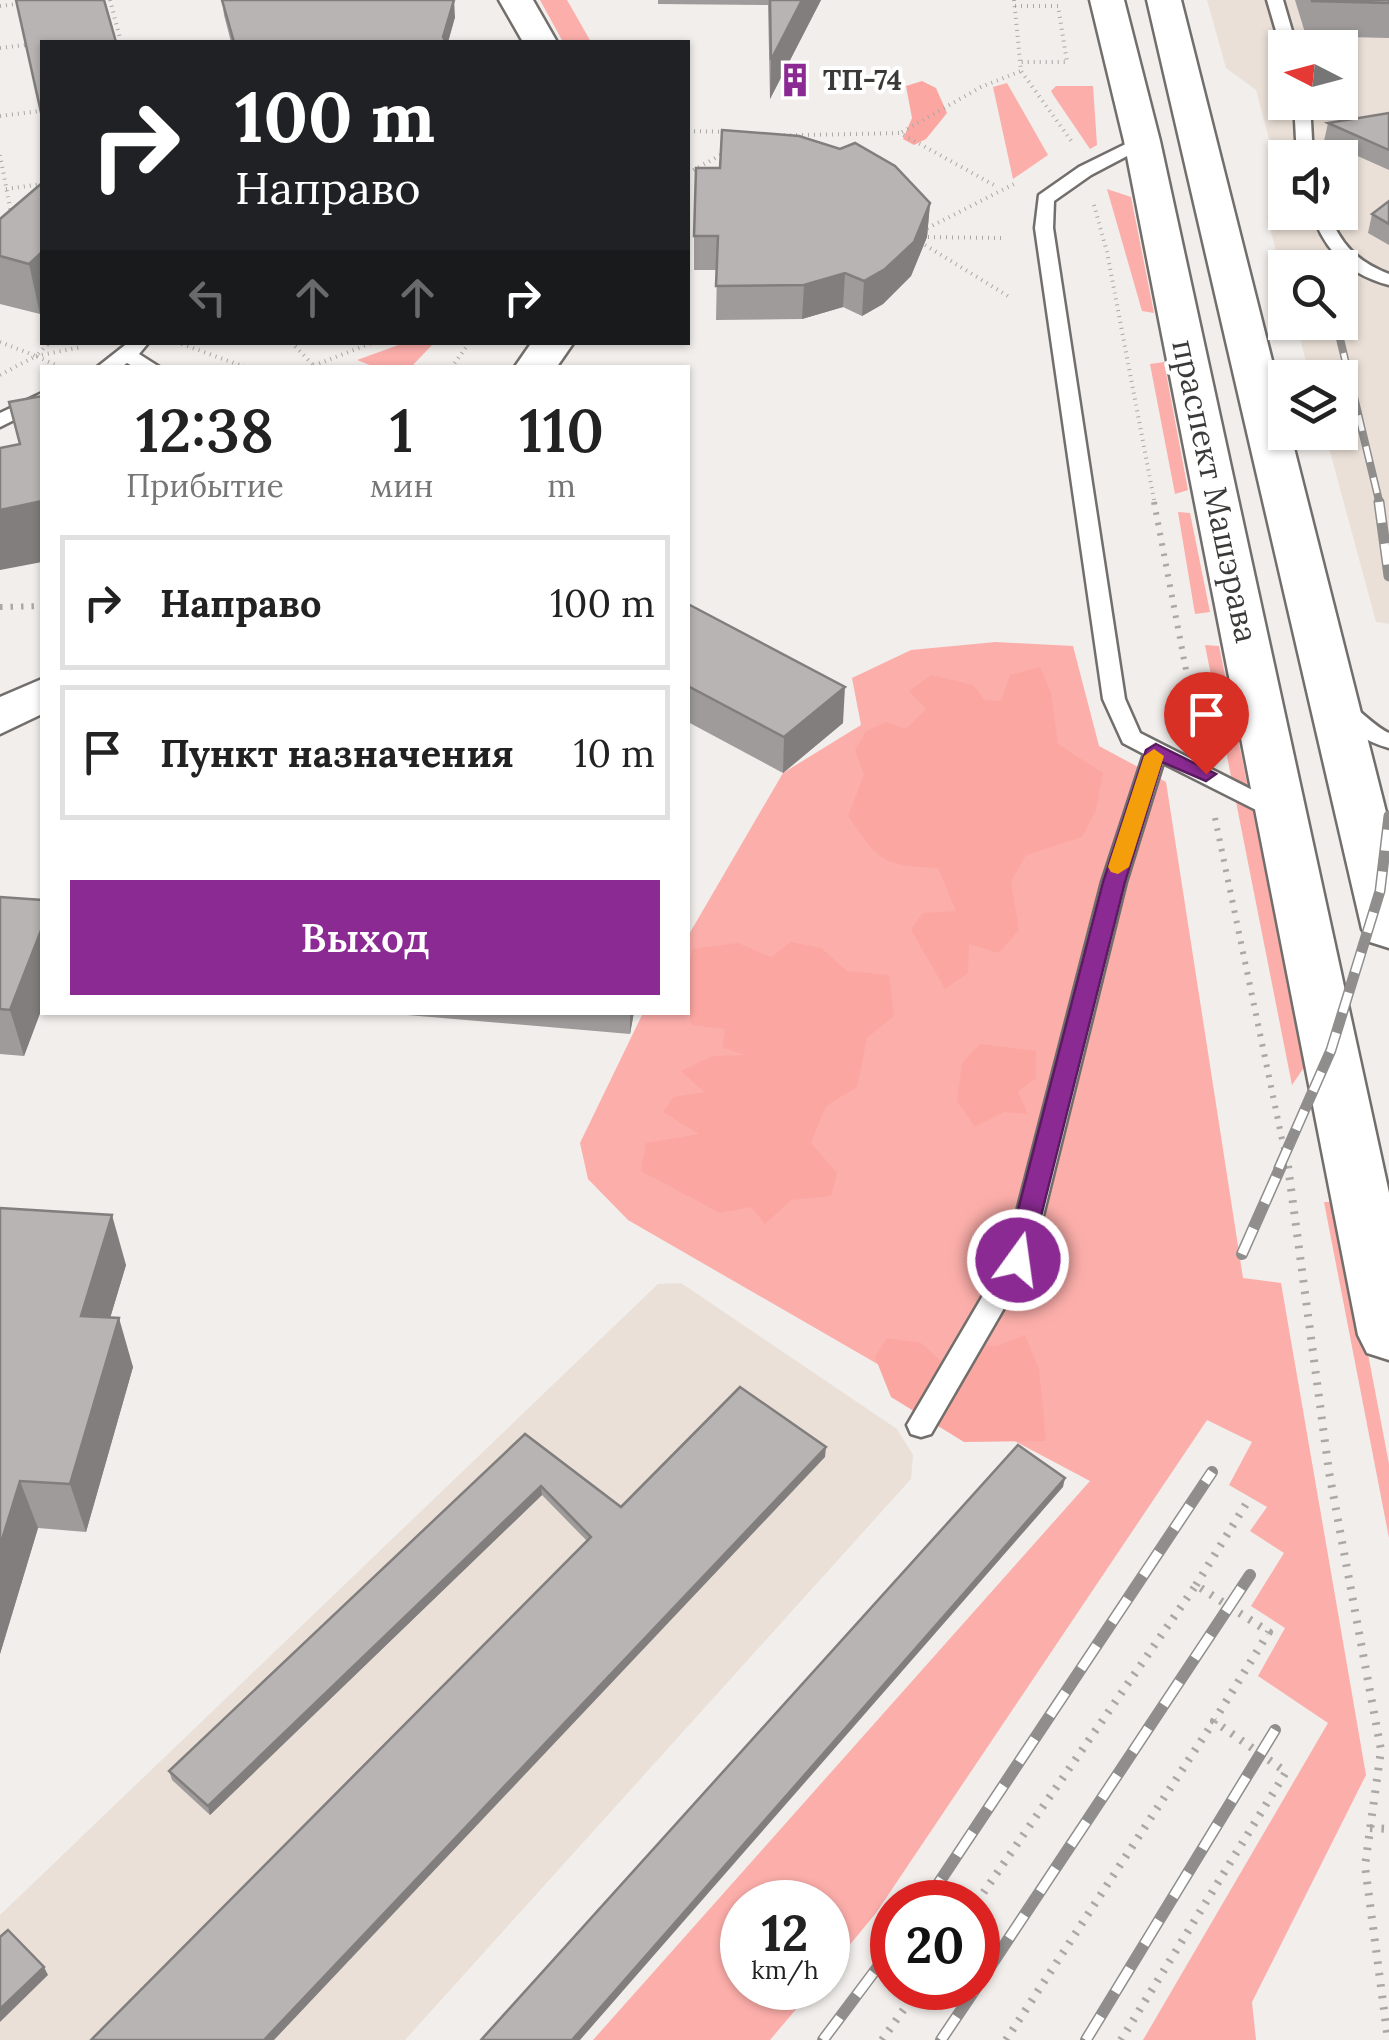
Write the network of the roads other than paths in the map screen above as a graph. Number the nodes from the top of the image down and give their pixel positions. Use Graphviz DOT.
graph roads {
  1 [pos="516,0"];
  2 [pos="1107,0"];
  3 [pos="1164,0"];
  4 [pos="1275,0"];
  5 [pos="1284,30"];
  6 [pos="539,40"];
  7 [pos="1142,141"];
  8 [pos="1327,230"];
  9 [pos="1389,280"];
  10 [pos="552,345"];
  11 [pos="134,349"];
  12 [pos="110,365"];
  13 [pos="536,365"];
  14 [pos="40,401"];
  15 [pos="0,421"];
  16 [pos="40,695"];
  17 [pos="1334,696"];
  18 [pos="0,718"];
  19 [pos="1389,741"];
  20 [pos="1156,750"];
  21 [pos="1283,815"];
  22 [pos="1389,929"];
  23 [pos="1389,1335"];
  24 [pos="920,1425"];
  1 -- 6 [label="main road"];
  2 -- 7 [label="main road, праспект Машэрава"];
  3 -- 17 [label="main road, праспект Машэрава"];
  4 -- 5 [label="lane"];
  7 -- 20 [label="lane"];
  7 -- 21 [label="main road, праспект Машэрава"];
  8 -- 9 [label="lane"];
  10 -- 13 [label="main road"];
  11 -- 12 [label="lane"];
  14 -- 15 [label="lane"];
  16 -- 18 [label="main road"];
  17 -- 19 [label="lane"];
  17 -- 22 [label="main road, праспект Машэрава"];
  20 -- 21 [label="lane"];
  20 -- 24 [label="lane"];
  21 -- 23 [label="main road, праспект Машэрава"];
}
